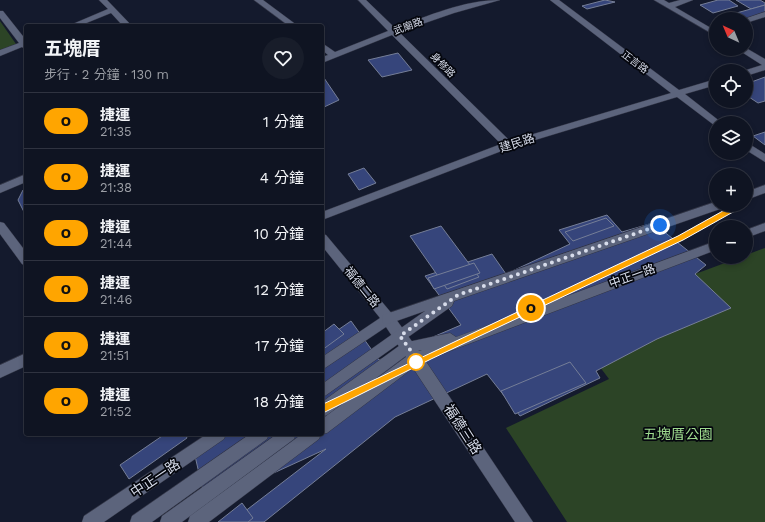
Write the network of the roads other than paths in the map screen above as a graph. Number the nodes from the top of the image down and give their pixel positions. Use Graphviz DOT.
graph roads {
  1 [pos="103,0"];
  2 [pos="258,0"];
  3 [pos="362,0"];
  4 [pos="496,0"];
  5 [pos="554,0"];
  6 [pos="658,0"];
  7 [pos="689,0"];
  8 [pos="461,3"];
  9 [pos="668,6"];
  10 [pos="113,10"];
  11 [pos="0,13"];
  12 [pos="765,14"];
  13 [pos="753,18"];
  14 [pos="77,24"];
  15 [pos="126,24"];
  16 [pos="291,24"];
  17 [pos="709,29"];
  18 [pos="394,31"];
  19 [pos="24,44"];
  20 [pos="24,45"];
  21 [pos="324,48"];
  22 [pos="0,53"];
  23 [pos="334,55"];
  24 [pos="753,56"];
  25 [pos="324,59"];
  26 [pos="765,63"];
  27 [pos="765,67"];
  28 [pos="753,71"];
  29 [pos="709,84"];
  30 [pos="679,94"];
  31 [pos="709,117"];
  32 [pos="508,145"];
  33 [pos="753,150"];
  34 [pos="765,159"];
  35 [pos="24,179"];
  36 [pos="0,189"];
  37 [pos="765,189"];
  38 [pos="753,193"];
  39 [pos="709,208"];
  40 [pos="324,215"];
  41 [pos="0,226"];
  42 [pos="765,227"];
  43 [pos="753,231"];
  44 [pos="324,240"];
  45 [pos="709,248"];
  46 [pos="24,259"];
  47 [pos="458,295"];
  48 [pos="388,319"];
  49 [pos="408,347"];
  50 [pos="24,360"];
  51 [pos="324,363"];
  52 [pos="0,372"];
  53 [pos="324,391"];
  54 [pos="324,409"];
  55 [pos="324,426"];
  56 [pos="216,436"];
  57 [pos="259,436"];
  58 [pos="286,436"];
  59 [pos="311,436"];
  60 [pos="90,522"];
  61 [pos="138,522"];
  62 [pos="168,522"];
  63 [pos="196,522"];
  64 [pos="524,522"];
  1 -- 10 [label="street"];
  2 -- 16 [label="street"];
  3 -- 18 [label="street, 身修路"];
  4 -- 8 [label="street, 武廟路"];
  5 -- 30 [label="street, 正言路"];
  6 -- 9 [label="street"];
  7 -- 9 [label="street"];
  8 -- 18 [label="street, 武廟路"];
  9 -- 17 [label="street"];
  10 -- 14 [label="street"];
  10 -- 15 [label="street"];
  11 -- 19 [label="street"];
  12 -- 13 [label="street"];
  18 -- 23 [label="street, 武廟路"];
  18 -- 32 [label="street, 身修路"];
  20 -- 22 [label="street"];
  21 -- 23 [label="street"];
  23 -- 25 [label="street, 武廟路"];
  24 -- 26 [label="street"];
  27 -- 28 [label="street"];
  29 -- 30 [label="street, 建民路"];
  30 -- 31 [label="street, 正言路"];
  30 -- 32 [label="street, 建民路"];
  32 -- 40 [label="street, 建民路"];
  33 -- 34 [label="street"];
  35 -- 36 [label="street"];
  37 -- 38 [label="street"];
  39 -- 47 [label="street, 中正一路"];
  41 -- 46 [label="street"];
  42 -- 43 [label="street"];
  44 -- 48 [label="street, 福德二路"];
  45 -- 49 [label="street, 中正一路"];
  47 -- 48 [label="street, 中正一路"];
  47 -- 49 [label="street, 中正一路"];
  48 -- 49 [label="street, 福德二路"];
  48 -- 51 [label="street, 中正一路"];
  49 -- 53 [label="street, 中正一路"];
  49 -- 54 [label="street, 中正一路"];
  49 -- 55 [label="street, 中正一路"];
  49 -- 64 [label="street, 福德三路"];
  50 -- 52 [label="street"];
  56 -- 60 [label="street, 中正一路"];
  57 -- 61 [label="street, 中正一路"];
  58 -- 62 [label="street"];
  59 -- 63 [label="street"];
}
